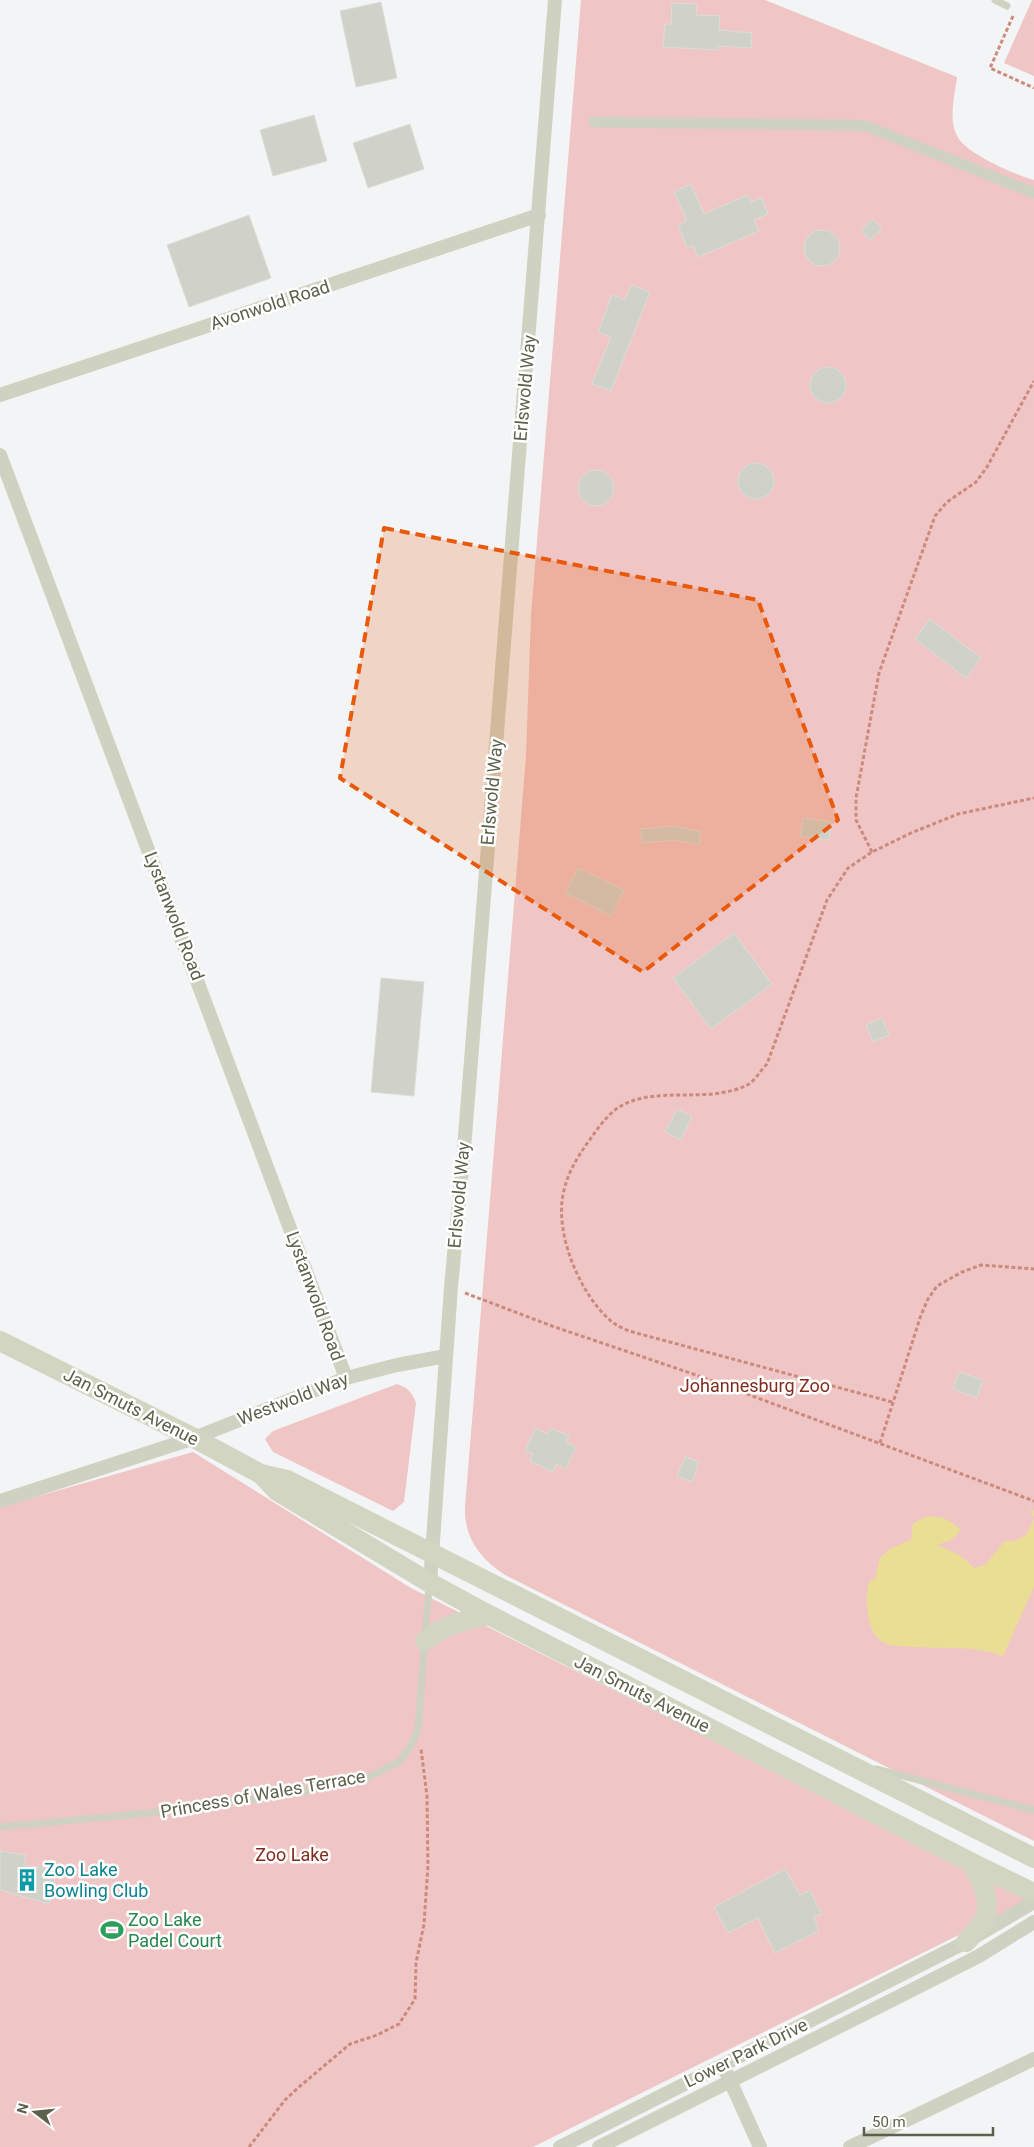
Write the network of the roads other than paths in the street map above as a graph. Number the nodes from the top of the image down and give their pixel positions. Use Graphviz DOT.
graph roads {
  1 [pos="555,0"];
  2 [pos="995,0"];
  3 [pos="1007,6"];
  4 [pos="594,122"];
  5 [pos="1034,193"];
  6 [pos="539,215"];
  7 [pos="0,395"];
  8 [pos="0,455"];
  9 [pos="0,1341"];
  10 [pos="446,1356"];
  11 [pos="346,1378"];
  12 [pos="194,1438"];
  13 [pos="261,1474"];
  14 [pos="0,1501"];
  15 [pos="431,1552"];
  16 [pos="430,1583"];
  17 [pos="489,1615"];
  18 [pos="425,1641"];
  19 [pos="839,1759"];
  20 [pos="1034,1810"];
  21 [pos="0,1827"];
  22 [pos="1034,1858"];
  23 [pos="972,1863"];
  24 [pos="1034,1893"];
  25 [pos="1034,1902"];
  26 [pos="1034,1922"];
  27 [pos="966,1942"];
  28 [pos="932,1958"];
  29 [pos="942,1975"];
  30 [pos="1034,2058"];
  31 [pos="722,2064"];
  32 [pos="729,2081"];
  33 [pos="560,2147"];
  34 [pos="599,2147"];
  35 [pos="760,2147"];
  36 [pos="850,2147"];
  1 -- 6 [label="street, Erlswold Way"];
  2 -- 3 [label="lane"];
  4 -- 5 [label="street"];
  6 -- 7 [label="street, Avonwold Road"];
  6 -- 10 [label="street, Erlswold Way"];
  8 -- 11 [label="street, Lystanwold Road"];
  9 -- 12 [label="main road, Jan Smuts Avenue"];
  10 -- 11 [label="street, Westwold Way"];
  10 -- 15 [label="street, Erlswold Way"];
  11 -- 12 [label="street, Westwold Way"];
  12 -- 13 [label="main road, Jan Smuts Avenue"];
  12 -- 14 [label="street, Westwold Way"];
  13 -- 15 [label="main road, Jan Smuts Avenue"];
  13 -- 16 [label="main road, Jan Smuts Avenue"];
  15 -- 16 [label="street, Erlswold Way"];
  15 -- 19 [label="main road, Jan Smuts Avenue"];
  16 -- 17 [label="main road, Jan Smuts Avenue"];
  16 -- 18 [label="lane, Princess of Wales Terrace"];
  17 -- 18 [label="main road"];
  17 -- 23 [label="main road, Jan Smuts Avenue"];
  18 -- 21 [label="lane, Princess of Wales Terrace"];
  19 -- 20 [label="lane"];
  19 -- 22 [label="main road, Jan Smuts Avenue"];
  23 -- 24 [label="main road, Jan Smuts Avenue"];
  23 -- 27 [label="main road"];
  25 -- 27 [label="street, Lower Park Drive"];
  26 -- 29 [label="street, Lower Park Drive"];
  27 -- 28 [label="street, Lower Park Drive"];
  28 -- 29 [label="street"];
  28 -- 31 [label="street, Lower Park Drive"];
  29 -- 32 [label="street, Lower Park Drive"];
  30 -- 36 [label="street"];
  31 -- 32 [label="street"];
  31 -- 33 [label="street, Lower Park Drive"];
  32 -- 34 [label="street, Lower Park Drive"];
  32 -- 35 [label="street"];
}
